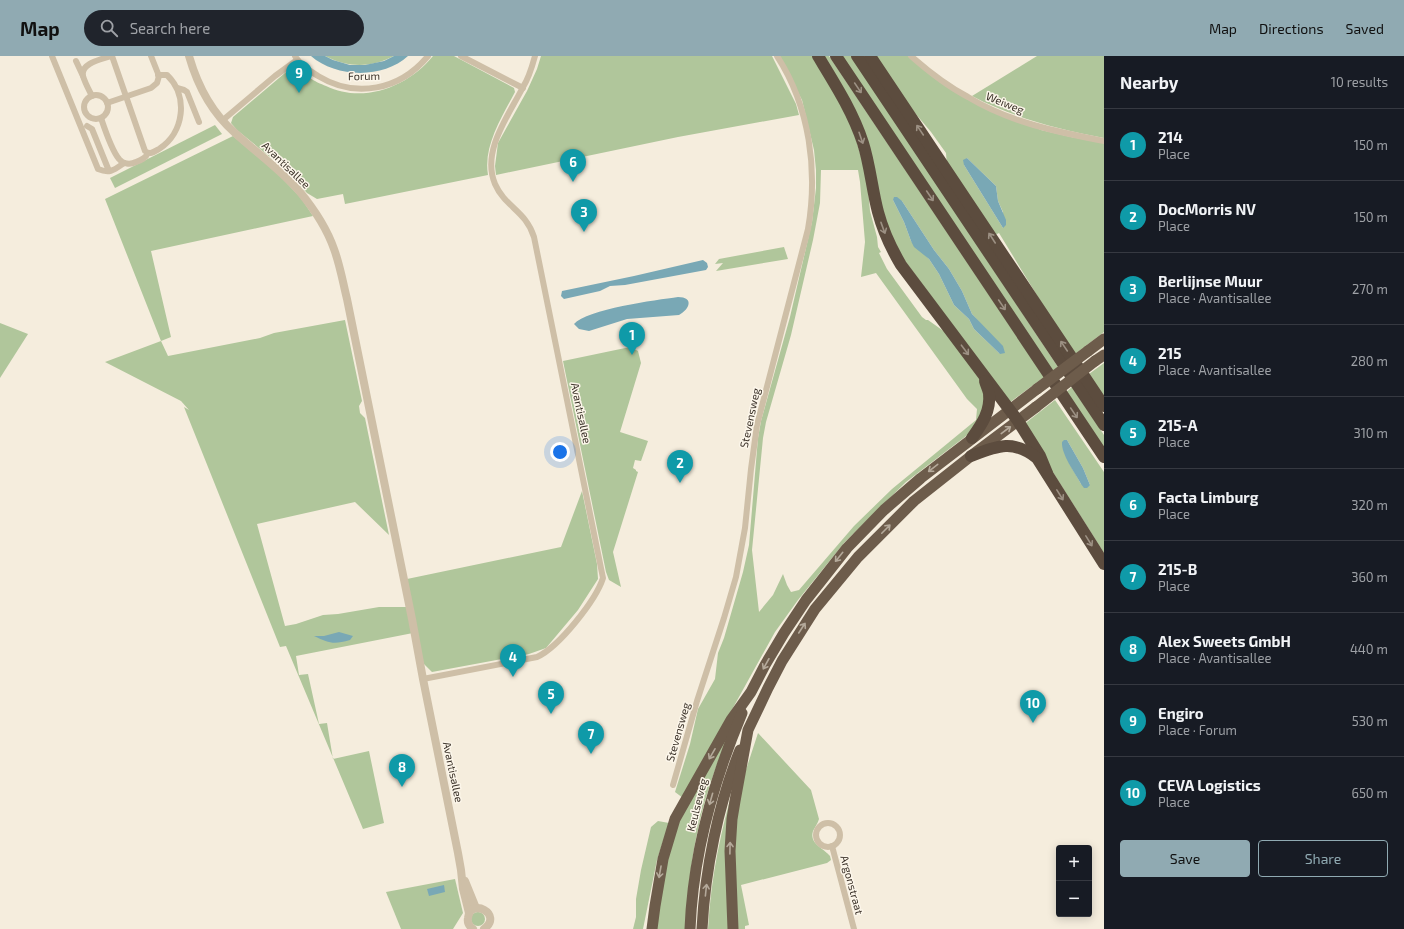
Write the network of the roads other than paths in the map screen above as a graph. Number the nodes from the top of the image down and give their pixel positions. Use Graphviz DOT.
graph roads {
  1 [pos="52,56"];
  2 [pos="111,56"];
  3 [pos="151,56"];
  4 [pos="189,56"];
  5 [pos="428,56"];
  6 [pos="461,56"];
  7 [pos="535,56"];
  8 [pos="777,56"];
  9 [pos="818,56"];
  10 [pos="836,56"];
  11 [pos="857,56"];
  12 [pos="870,56"];
  13 [pos="911,56"];
  14 [pos="296,58"];
  15 [pos="85,67"];
  16 [pos="158,75"];
  17 [pos="83,76"];
  18 [pos="177,88"];
  19 [pos="523,88"];
  20 [pos="92,96"];
  21 [pos="126,96"];
  22 [pos="108,103"];
  23 [pos="90,118"];
  24 [pos="101,118"];
  25 [pos="223,120"];
  26 [pos="199,122"];
  27 [pos="84,127"];
  28 [pos="1104,141"];
  29 [pos="148,153"];
  30 [pos="124,163"];
  31 [pos="110,171"];
  32 [pos="1104,339"];
  33 [pos="1100,358"];
  34 [pos="983,374"];
  35 [pos="1104,406"];
  36 [pos="1010,409"];
  37 [pos="1018,420"];
  38 [pos="1104,425"];
  39 [pos="972,438"];
  40 [pos="971,456"];
  41 [pos="1104,457"];
  42 [pos="1047,473"];
  43 [pos="1104,564"];
  44 [pos="423,679"];
  45 [pos="751,692"];
  46 [pos="748,730"];
  47 [pos="673,785"];
  48 [pos="832,846"];
  49 [pos="472,910"];
  50 [pos="470,928"];
  51 [pos="484,929"];
  52 [pos="652,929"];
  53 [pos="690,929"];
  54 [pos="702,929"];
  55 [pos="734,929"];
  56 [pos="854,929"];
  1 -- 27 [label="street"];
  2 -- 15 [label="street"];
  2 -- 21 [label="street"];
  3 -- 16 [label="street"];
  4 -- 25 [label="street, Avantisallee"];
  5 -- 14 [label="street, Forum"];
  6 -- 19 [label="street"];
  7 -- 19 [label="street, Avantisallee"];
  8 -- 47 [label="street, Stevensweg"];
  9 -- 34 [label="highway, one-way"];
  10 -- 41 [label="highway, one-way"];
  11 -- 38 [label="highway"];
  35 -- 12 [label="highway, one-way"];
  13 -- 28 [label="street, Weiweg"];
  14 -- 25 [label="street, Forum"];
  15 -- 17 [label="street"];
  15 -- 17 [label="street"];
  16 -- 18 [label="street"];
  16 -- 21 [label="street"];
  17 -- 20 [label="street"];
  18 -- 26 [label="street"];
  18 -- 29 [label="street"];
  19 -- 44 [label="street, Avantisallee"];
  20 -- 22 [label="street"];
  20 -- 23 [label="street"];
  21 -- 22 [label="street"];
  21 -- 29 [label="street"];
  22 -- 24 [label="street"];
  23 -- 24 [label="street"];
  23 -- 27 [label="street"];
  24 -- 30 [label="street"];
  25 -- 44 [label="street, Avantisallee"];
  27 -- 31 [label="street"];
  27 -- 31 [label="street"];
  29 -- 30 [label="street"];
  30 -- 31 [label="street"];
  32 -- 36 [label="highway, bridge"];
  33 -- 37 [label="highway, bridge"];
  34 -- 36 [label="highway"];
  34 -- 39 [label="highway"];
  36 -- 37 [label="highway"];
  36 -- 39 [label="highway"];
  40 -- 37 [label="highway, one-way"];
  37 -- 42 [label="highway"];
  39 -- 45 [label="highway, one-way"];
  40 -- 42 [label="highway"];
  46 -- 40 [label="highway, one-way"];
  42 -- 43 [label="highway, one-way"];
  44 -- 49 [label="street, Avantisallee"];
  45 -- 52 [label="highway, one-way"];
  45 -- 53 [label="highway, Keulseweg, one-way"];
  54 -- 46 [label="highway, one-way"];
  55 -- 46 [label="highway, one-way"];
  48 -- 48 [label="street"];
  48 -- 56 [label="street, Argonstraat"];
  49 -- 50 [label="street, Avantisallee"];
  49 -- 51 [label="street"];
}
